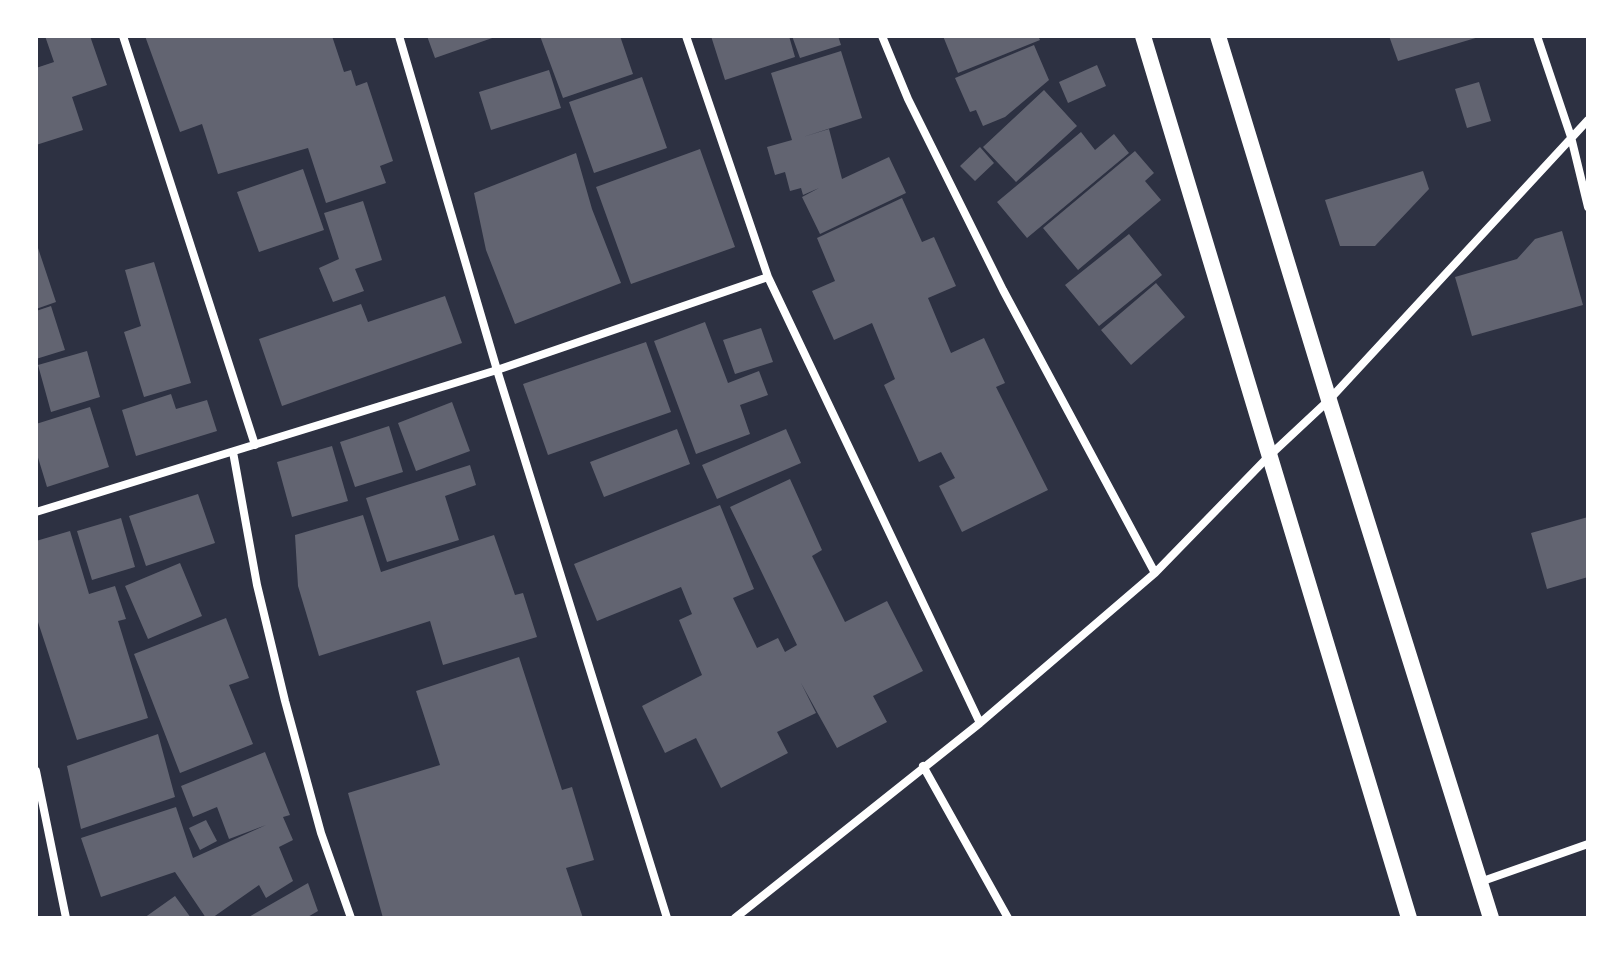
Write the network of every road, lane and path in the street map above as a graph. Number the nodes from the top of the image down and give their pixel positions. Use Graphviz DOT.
graph roads {
  1 [pos="123,36"];
  2 [pos="399,36"];
  3 [pos="686,36"];
  4 [pos="882,36"];
  5 [pos="1143,36"];
  6 [pos="1218,36"];
  7 [pos="1537,36"];
  8 [pos="1588,120"];
  9 [pos="1571,137"];
  10 [pos="1588,207"];
  11 [pos="768,277"];
  12 [pos="497,370"];
  13 [pos="1329,400"];
  14 [pos="255,445"];
  15 [pos="233,452"];
  16 [pos="1268,457"];
  17 [pos="36,512"];
  18 [pos="1155,573"];
  19 [pos="980,723"];
  20 [pos="923,766"];
  21 [pos="36,771"];
  22 [pos="1588,844"];
  23 [pos="1480,882"];
  24 [pos="66,918"];
  25 [pos="351,918"];
  26 [pos="667,918"];
  27 [pos="735,918"];
  28 [pos="1008,918"];
  29 [pos="1409,918"];
  30 [pos="1491,918"];
  1 -- 14 [label="street"];
  2 -- 12 [label="street"];
  3 -- 11 [label="street"];
  4 -- 18 [label="street"];
  5 -- 16 [label="main road"];
  6 -- 13 [label="main road"];
  7 -- 9 [label="street"];
  8 -- 9 [label="street"];
  9 -- 10 [label="street"];
  9 -- 13 [label="street"];
  11 -- 12 [label="street"];
  11 -- 19 [label="street"];
  12 -- 14 [label="street"];
  12 -- 26 [label="street"];
  13 -- 16 [label="street"];
  13 -- 23 [label="main road"];
  14 -- 15 [label="street"];
  15 -- 17 [label="street"];
  15 -- 25 [label="street"];
  16 -- 18 [label="street"];
  16 -- 29 [label="main road"];
  18 -- 19 [label="street"];
  19 -- 20 [label="street"];
  20 -- 27 [label="street"];
  20 -- 28 [label="street"];
  21 -- 24 [label="street"];
  22 -- 23 [label="street"];
  23 -- 30 [label="main road"];
}
